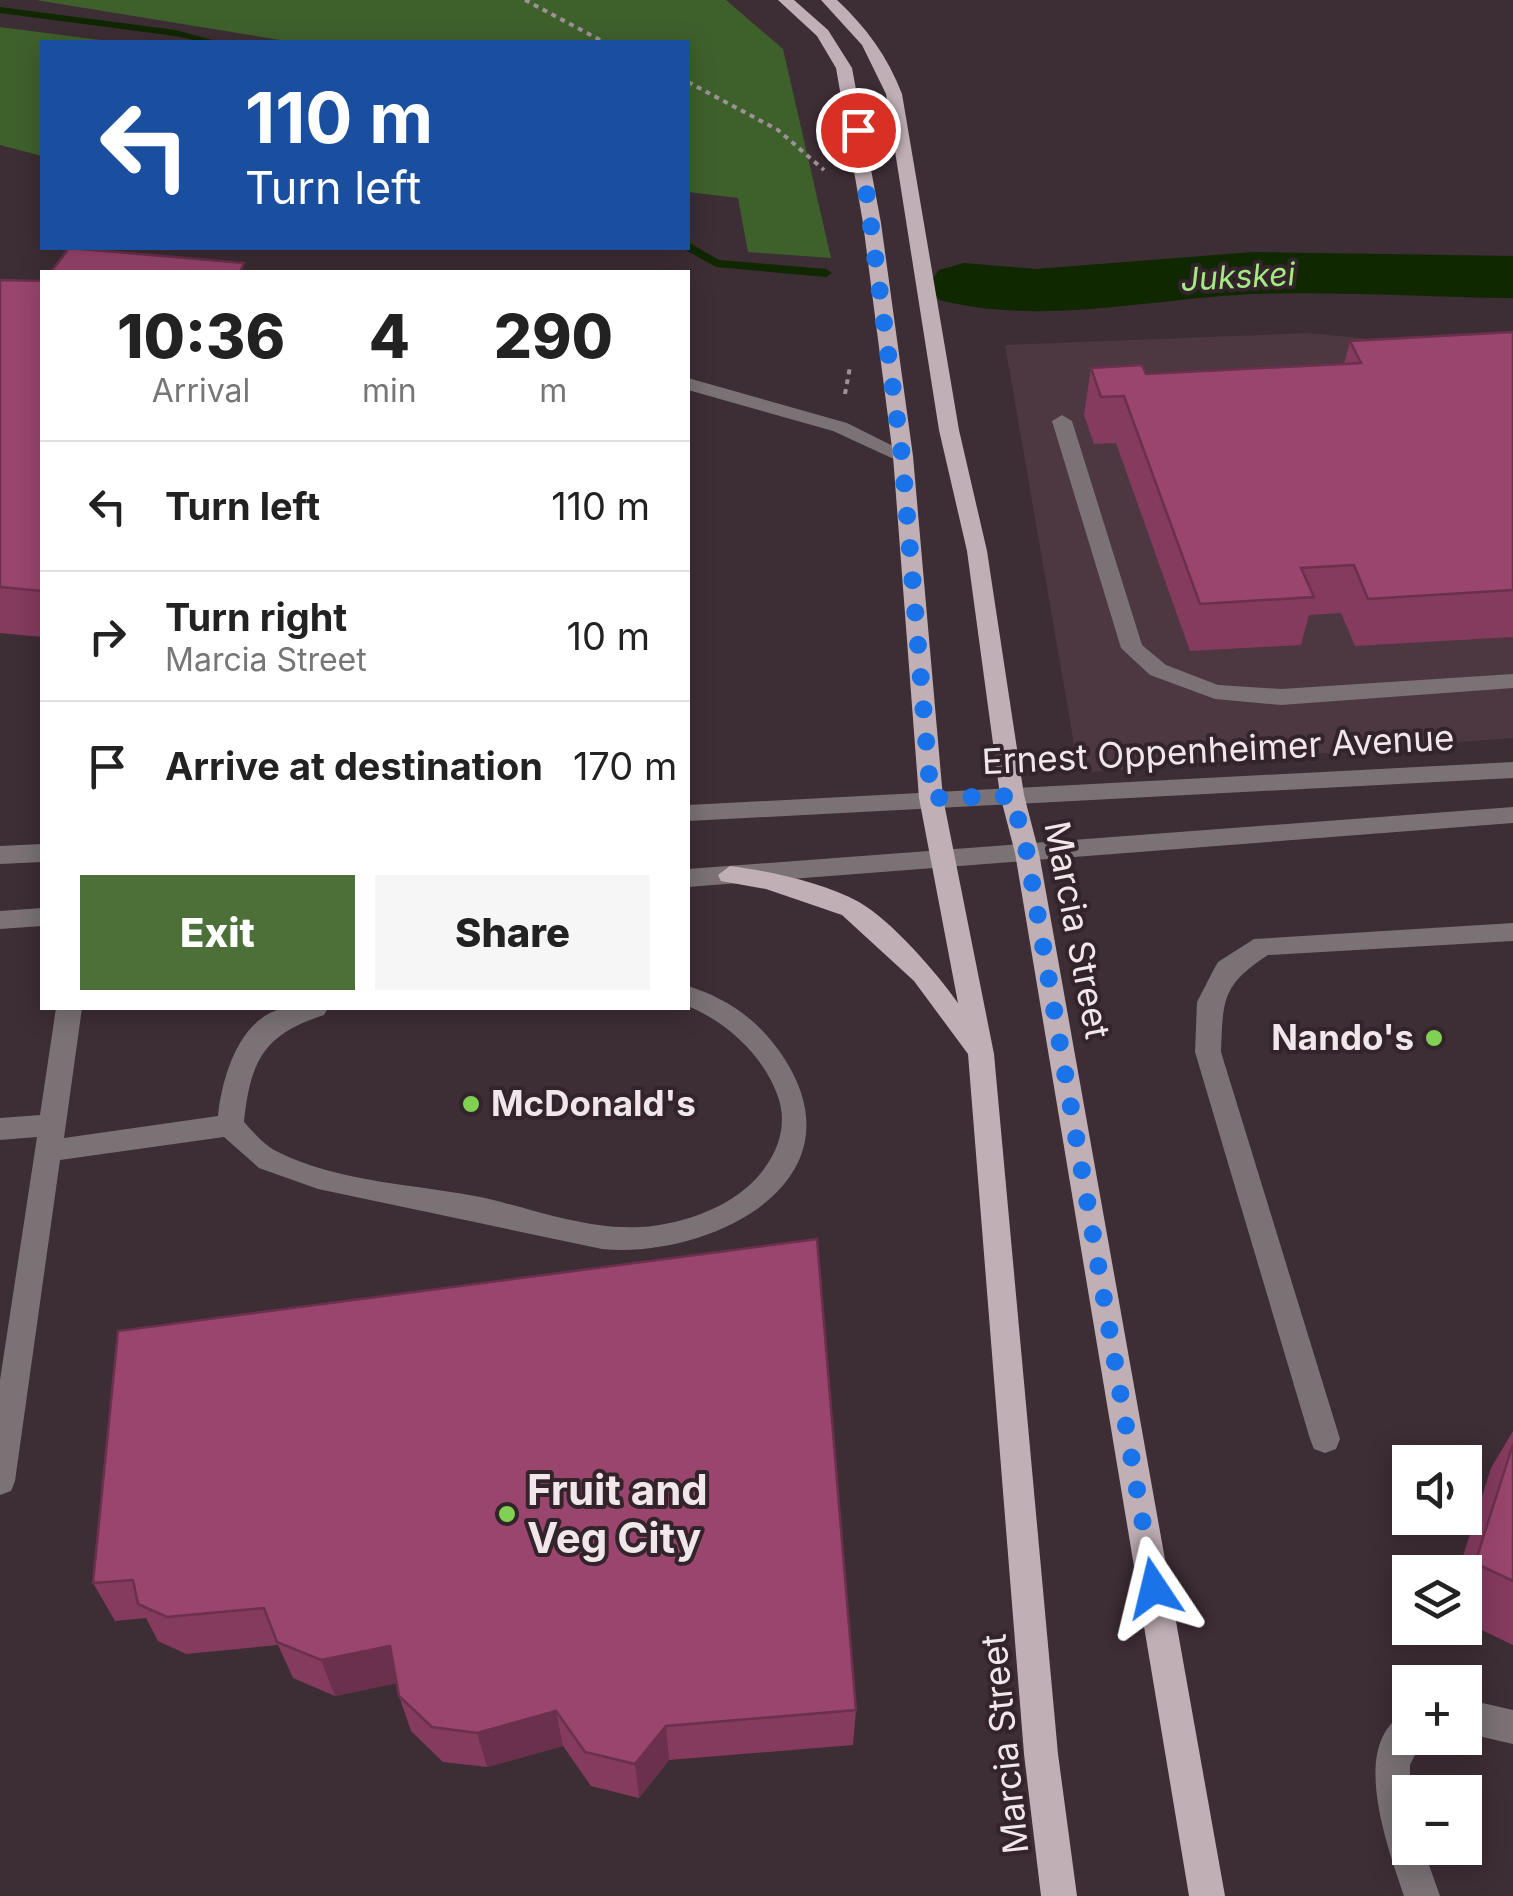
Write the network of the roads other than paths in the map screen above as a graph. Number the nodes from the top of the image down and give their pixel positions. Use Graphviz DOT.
graph roads {
  1 [pos="785,0"];
  2 [pos="828,0"];
  3 [pos="690,385"];
  4 [pos="1062,421"];
  5 [pos="902,456"];
  6 [pos="1513,681"];
  7 [pos="1513,770"];
  8 [pos="1012,796"];
  9 [pos="931,798"];
  10 [pos="690,813"];
  11 [pos="1513,815"];
  12 [pos="40,852"];
  13 [pos="1027,853"];
  14 [pos="0,855"];
  15 [pos="941,860"];
  16 [pos="730,875"];
  17 [pos="690,878"];
  18 [pos="40,917"];
  19 [pos="0,920"];
  20 [pos="1513,932"];
  21 [pos="690,997"];
  22 [pos="69,1010"];
  23 [pos="309,1010"];
  24 [pos="981,1054"];
  25 [pos="230,1125"];
  26 [pos="0,1129"];
  27 [pos="50,1138"];
  28 [pos="1325,1439"];
  29 [pos="0,1481"];
  30 [pos="1482,1720"];
  31 [pos="1513,1727"];
  32 [pos="1393,1755"];
  33 [pos="1060,1896"];
  34 [pos="1206,1896"];
  35 [pos="1422,1896"];
  1 -- 5 [label="main road, Marcia Street"];
  2 -- 8 [label="main road, Marcia Street"];
  3 -- 5 [label="street"];
  4 -- 6 [label="street"];
  5 -- 9 [label="main road, Marcia Street"];
  7 -- 8 [label="street, Ernest Oppenheimer Avenue"];
  8 -- 9 [label="street, Ernest Oppenheimer Avenue"];
  8 -- 13 [label="main road, Marcia Street"];
  9 -- 10 [label="street, Ernest Oppenheimer Avenue"];
  9 -- 15 [label="main road, Marcia Street"];
  11 -- 13 [label="street"];
  12 -- 14 [label="street"];
  13 -- 15 [label="street"];
  13 -- 34 [label="main road, Marcia Street"];
  15 -- 16 [label="street"];
  15 -- 24 [label="main road, Marcia Street"];
  16 -- 17 [label="street"];
  16 -- 24 [label="main road"];
  18 -- 19 [label="street"];
  20 -- 28 [label="street"];
  21 -- 25 [label="street"];
  22 -- 27 [label="street"];
  23 -- 25 [label="street"];
  24 -- 33 [label="main road, Marcia Street"];
  25 -- 27 [label="street"];
  26 -- 27 [label="street"];
  27 -- 29 [label="street"];
  30 -- 31 [label="street"];
  32 -- 35 [label="street"];
}
